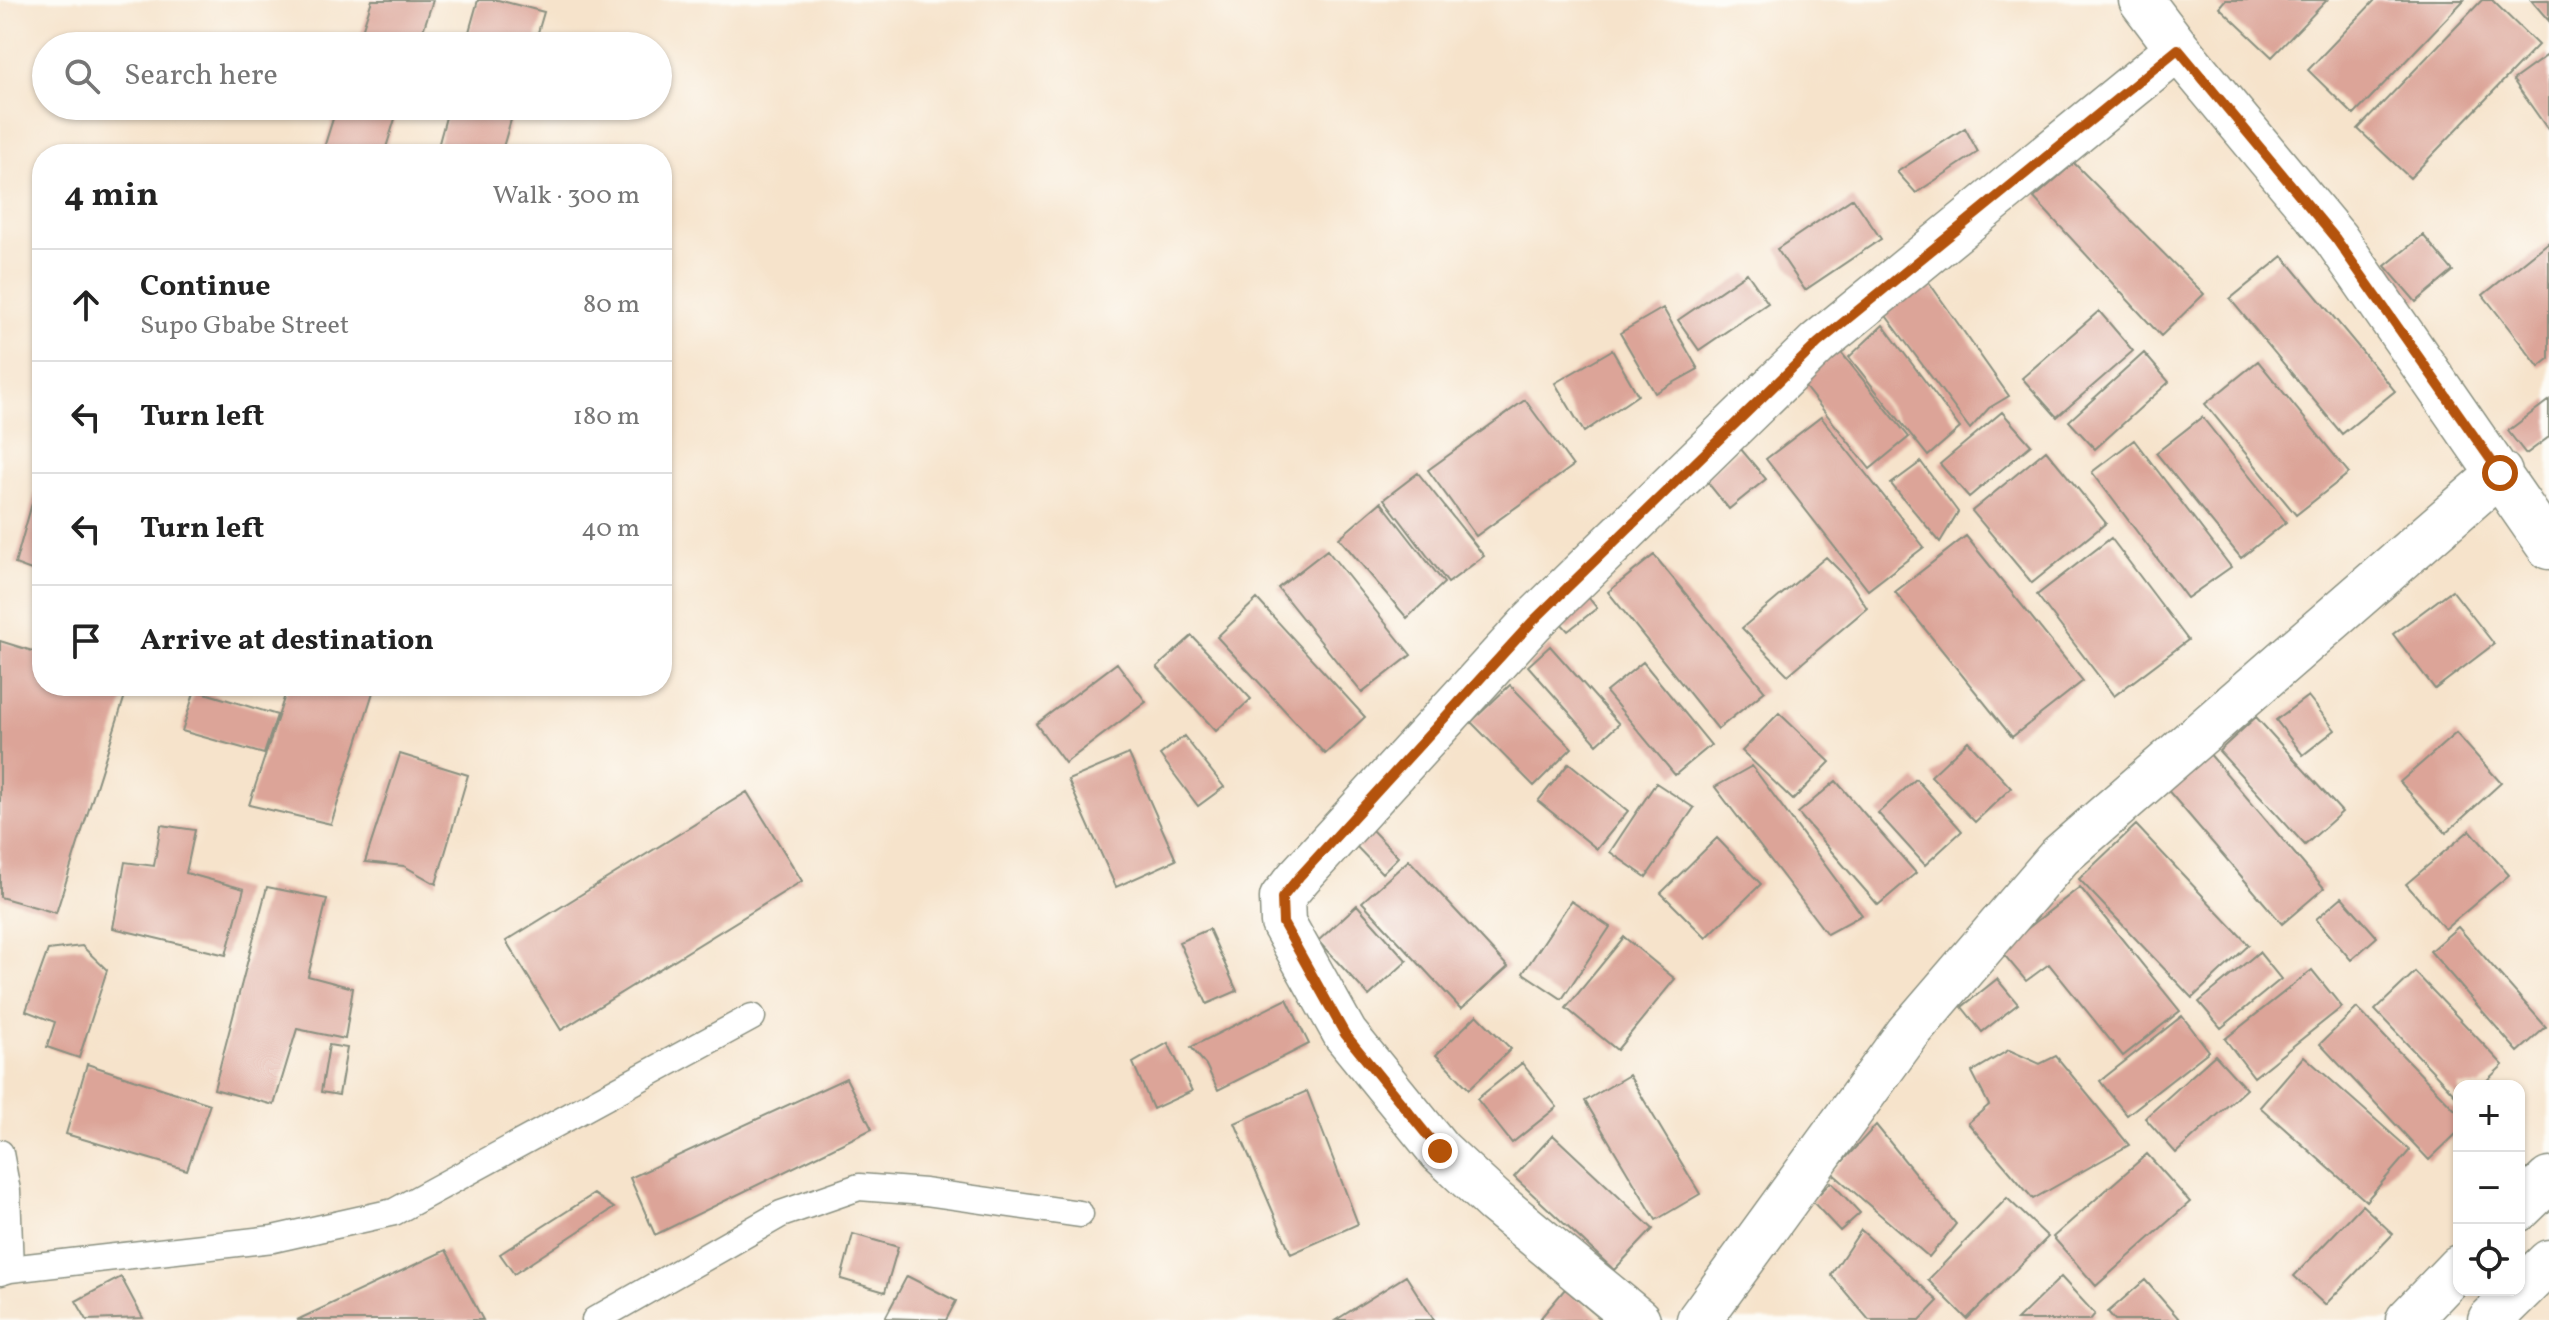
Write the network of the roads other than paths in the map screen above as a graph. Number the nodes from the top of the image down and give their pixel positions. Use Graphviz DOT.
graph roads {
  1 [pos="2141,0"];
  2 [pos="2178,49"];
  3 [pos="2500,473"];
  4 [pos="2549,547"];
  5 [pos="752,1017"];
  6 [pos="0,1153"];
  7 [pos="2549,1180"];
  8 [pos="2525,1203"];
  9 [pos="1080,1214"];
  10 [pos="2549,1262"];
  11 [pos="5,1271"];
  12 [pos="2453,1273"];
  13 [pos="595,1320"];
  14 [pos="1638,1320"];
  15 [pos="1699,1320"];
  16 [pos="2408,1320"];
  17 [pos="2490,1320"];
  1 -- 2 [label="street"];
  2 -- 3 [label="street"];
  2 -- 14 [label="street"];
  3 -- 4 [label="street"];
  3 -- 15 [label="street"];
  5 -- 11 [label="lane"];
  6 -- 11 [label="lane"];
  7 -- 8 [label="street"];
  9 -- 13 [label="lane"];
  10 -- 17 [label="street"];
  12 -- 16 [label="street"];
}
